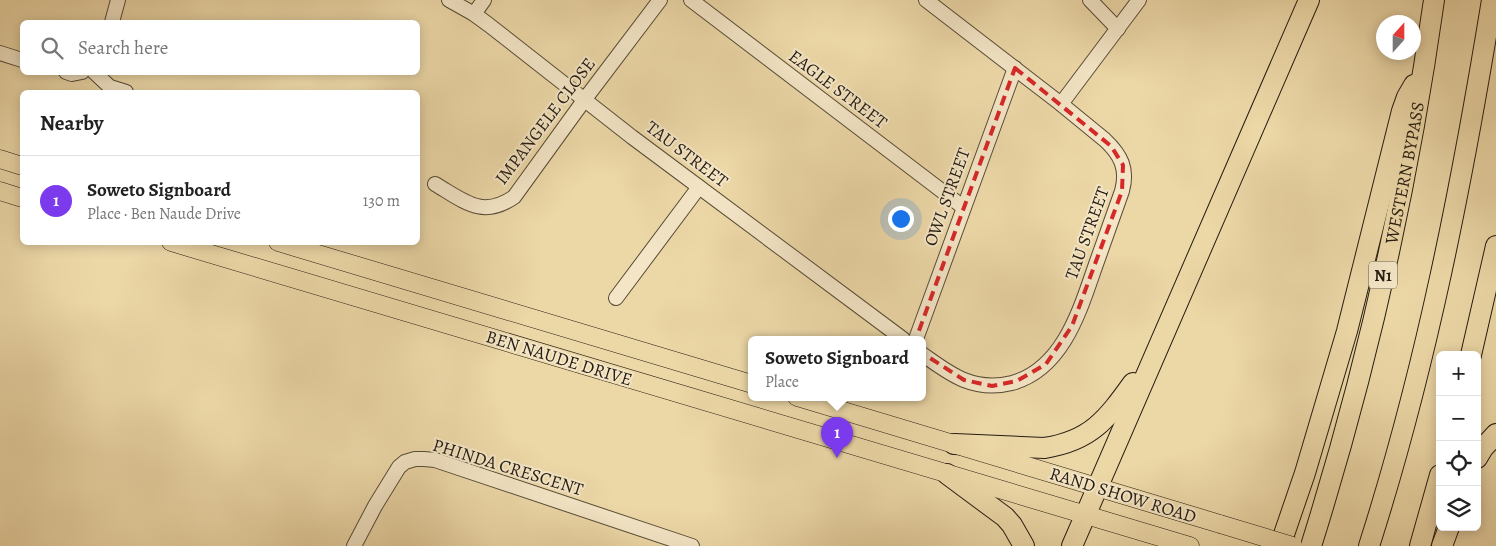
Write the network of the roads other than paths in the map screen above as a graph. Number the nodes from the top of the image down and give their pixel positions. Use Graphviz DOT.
graph roads {
  1 [pos="118,0"];
  2 [pos="449,0"];
  3 [pos="484,0"];
  4 [pos="660,0"];
  5 [pos="691,0"];
  6 [pos="926,0"];
  7 [pos="1090,0"];
  8 [pos="1139,0"];
  9 [pos="1309,0"];
  10 [pos="1434,0"];
  11 [pos="1492,0"];
  12 [pos="474,14"];
  13 [pos="113,20"];
  14 [pos="1118,28"];
  15 [pos="0,53"];
  16 [pos="20,59"];
  17 [pos="1014,68"];
  18 [pos="1424,73"];
  19 [pos="97,75"];
  20 [pos="121,90"];
  21 [pos="585,99"];
  22 [pos="1061,104"];
  23 [pos="0,159"];
  24 [pos="20,165"];
  25 [pos="435,184"];
  26 [pos="699,186"];
  27 [pos="0,191"];
  28 [pos="20,197"];
  29 [pos="963,207"];
  30 [pos="181,245"];
  31 [pos="288,245"];
  32 [pos="1496,246"];
  33 [pos="616,298"];
  34 [pos="899,336"];
  35 [pos="917,336"];
  36 [pos="1472,351"];
  37 [pos="1156,353"];
  38 [pos="926,357"];
  39 [pos="748,383"];
  40 [pos="809,401"];
  41 [pos="1496,434"];
  42 [pos="954,444"];
  43 [pos="1481,451"];
  44 [pos="947,474"];
  45 [pos="1437,486"];
  46 [pos="1097,487"];
  47 [pos="1085,514"];
  48 [pos="1448,531"];
  49 [pos="354,546"];
  50 [pos="692,546"];
  51 [pos="1024,546"];
  52 [pos="1072,546"];
  53 [pos="1190,546"];
  54 [pos="1280,546"];
  55 [pos="1293,546"];
  56 [pos="1310,546"];
  57 [pos="1370,546"];
  58 [pos="1420,546"];
  59 [pos="1442,546"];
  1 -- 13 [label="street"];
  2 -- 12 [label="street, TAU STREET"];
  3 -- 12 [label="street"];
  4 -- 21 [label="street, IMPANGELE CLOSE"];
  5 -- 29 [label="street, EAGLE STREET"];
  6 -- 17 [label="street, TAU STREET"];
  7 -- 14 [label="street"];
  8 -- 14 [label="street"];
  9 -- 37 [label="highway"];
  10 -- 18 [label="highway, WESTERN BYPASS / N1"];
  11 -- 57 [label="highway"];
  12 -- 21 [label="street, TAU STREET"];
  14 -- 22 [label="street"];
  15 -- 16 [label="street"];
  17 -- 22 [label="street, TAU STREET"];
  17 -- 29 [label="street, OWL STREET"];
  18 -- 54 [label="highway"];
  18 -- 56 [label="highway, WESTERN BYPASS / N1"];
  19 -- 20 [label="street"];
  21 -- 25 [label="street, IMPANGELE CLOSE"];
  21 -- 26 [label="street, TAU STREET"];
  22 -- 38 [label="street, TAU STREET"];
  23 -- 24 [label="main road"];
  26 -- 33 [label="street"];
  26 -- 34 [label="street, TAU STREET"];
  27 -- 28 [label="main road"];
  29 -- 35 [label="street, OWL STREET"];
  30 -- 44 [label="main road, BEN NAUDE DRIVE"];
  31 -- 39 [label="main road, BEN NAUDE DRIVE"];
  32 -- 36 [label="highway"];
  37 -- 42 [label="highway"];
  37 -- 46 [label="highway"];
  40 -- 42 [label="main road"];
  41 -- 43 [label="highway"];
  42 -- 46 [label="main road, RAND SHOW ROAD"];
  44 -- 47 [label="main road, RAND SHOW ROAD"];
  44 -- 51 [label="highway"];
  45 -- 58 [label="highway"];
  46 -- 47 [label="highway"];
  46 -- 55 [label="main road, RAND SHOW ROAD, bridge"];
  47 -- 52 [label="highway"];
  47 -- 53 [label="main road, RAND SHOW ROAD"];
  48 -- 59 [label="highway"];
  49 -- 50 [label="street, PHINDA CRESCENT"];
}
